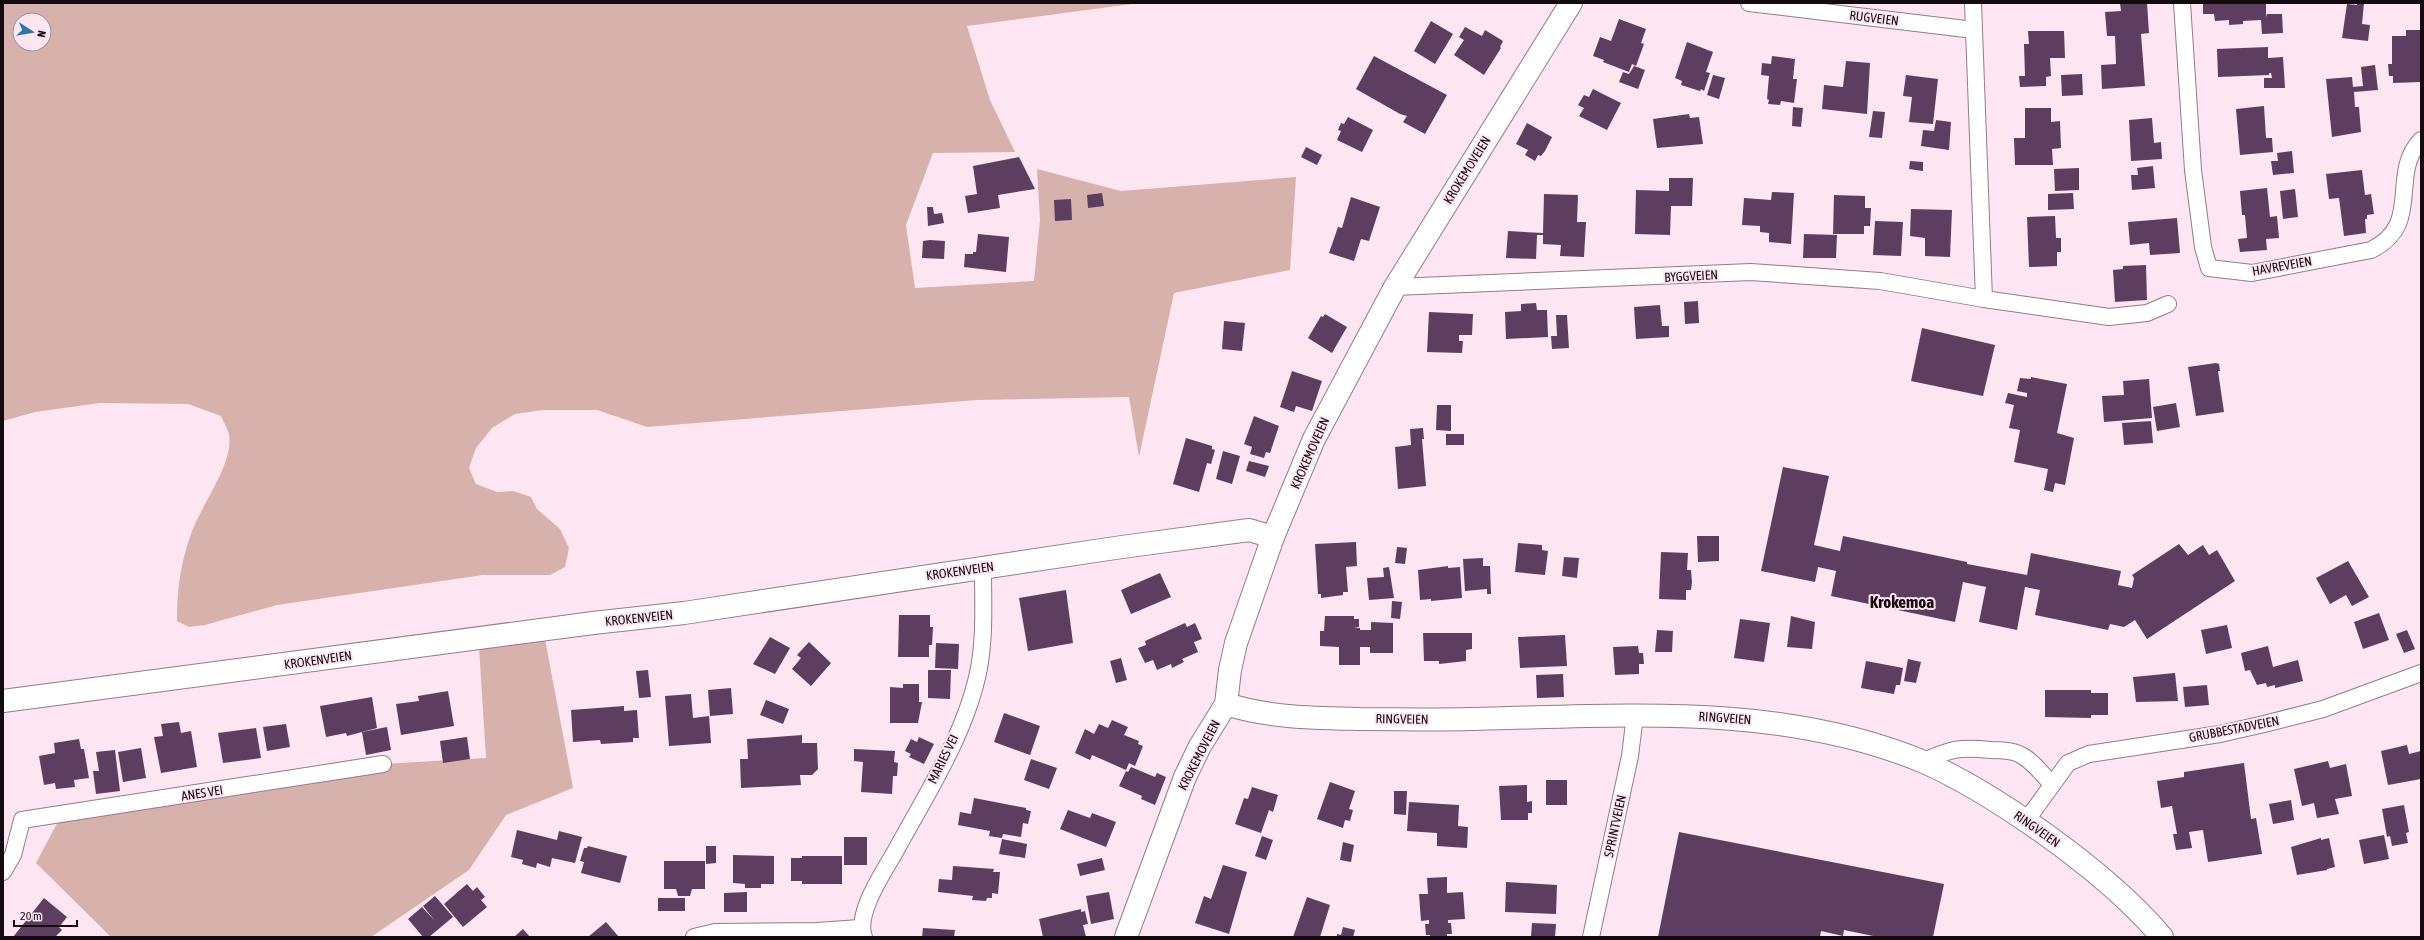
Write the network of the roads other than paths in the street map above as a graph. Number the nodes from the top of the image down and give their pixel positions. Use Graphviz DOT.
graph roads {
  1 [pos="1571,3"];
  2 [pos="1749,3"];
  3 [pos="1973,3"];
  4 [pos="2182,3"];
  5 [pos="1974,30"];
  6 [pos="2421,140"];
  7 [pos="1396,287"];
  8 [pos="1984,300"];
  9 [pos="2168,304"];
  10 [pos="1273,537"];
  11 [pos="983,568"];
  12 [pos="2421,673"];
  13 [pos="3,701"];
  14 [pos="1226,704"];
  15 [pos="1635,715"];
  16 [pos="1922,762"];
  17 [pos="383,764"];
  18 [pos="2051,783"];
  19 [pos="2026,820"];
  20 [pos="3,872"];
  21 [pos="862,932"];
  22 [pos="694,937"];
  23 [pos="1126,937"];
  24 [pos="1591,937"];
  25 [pos="2162,937"];
  1 -- 7 [label="main road, KROKEMOVEIEN"];
  2 -- 5 [label="street, RUGVEIEN"];
  3 -- 5 [label="street"];
  4 -- 6 [label="street, HAVREVEIEN"];
  5 -- 8 [label="street"];
  7 -- 8 [label="street, BYGGVEIEN"];
  7 -- 10 [label="main road, KROKEMOVEIEN"];
  8 -- 9 [label="street, BYGGVEIEN"];
  10 -- 11 [label="main road, KROKENVEIEN"];
  10 -- 14 [label="main road, KROKEMOVEIEN"];
  11 -- 13 [label="main road, KROKENVEIEN"];
  11 -- 21 [label="street, MARIES VEI"];
  12 -- 18 [label="street, GRUBBESTADVEIEN"];
  14 -- 15 [label="main road, RINGVEIEN"];
  14 -- 23 [label="main road, KROKEMOVEIEN"];
  15 -- 16 [label="main road, RINGVEIEN"];
  15 -- 24 [label="street, SPRINTVEIEN"];
  16 -- 18 [label="street"];
  16 -- 19 [label="main road, RINGVEIEN"];
  17 -- 20 [label="street, ANES VEI"];
  18 -- 19 [label="street, GRUBBESTADVEIEN"];
  19 -- 25 [label="main road, RINGVEIEN"];
  21 -- 22 [label="street"];
}
